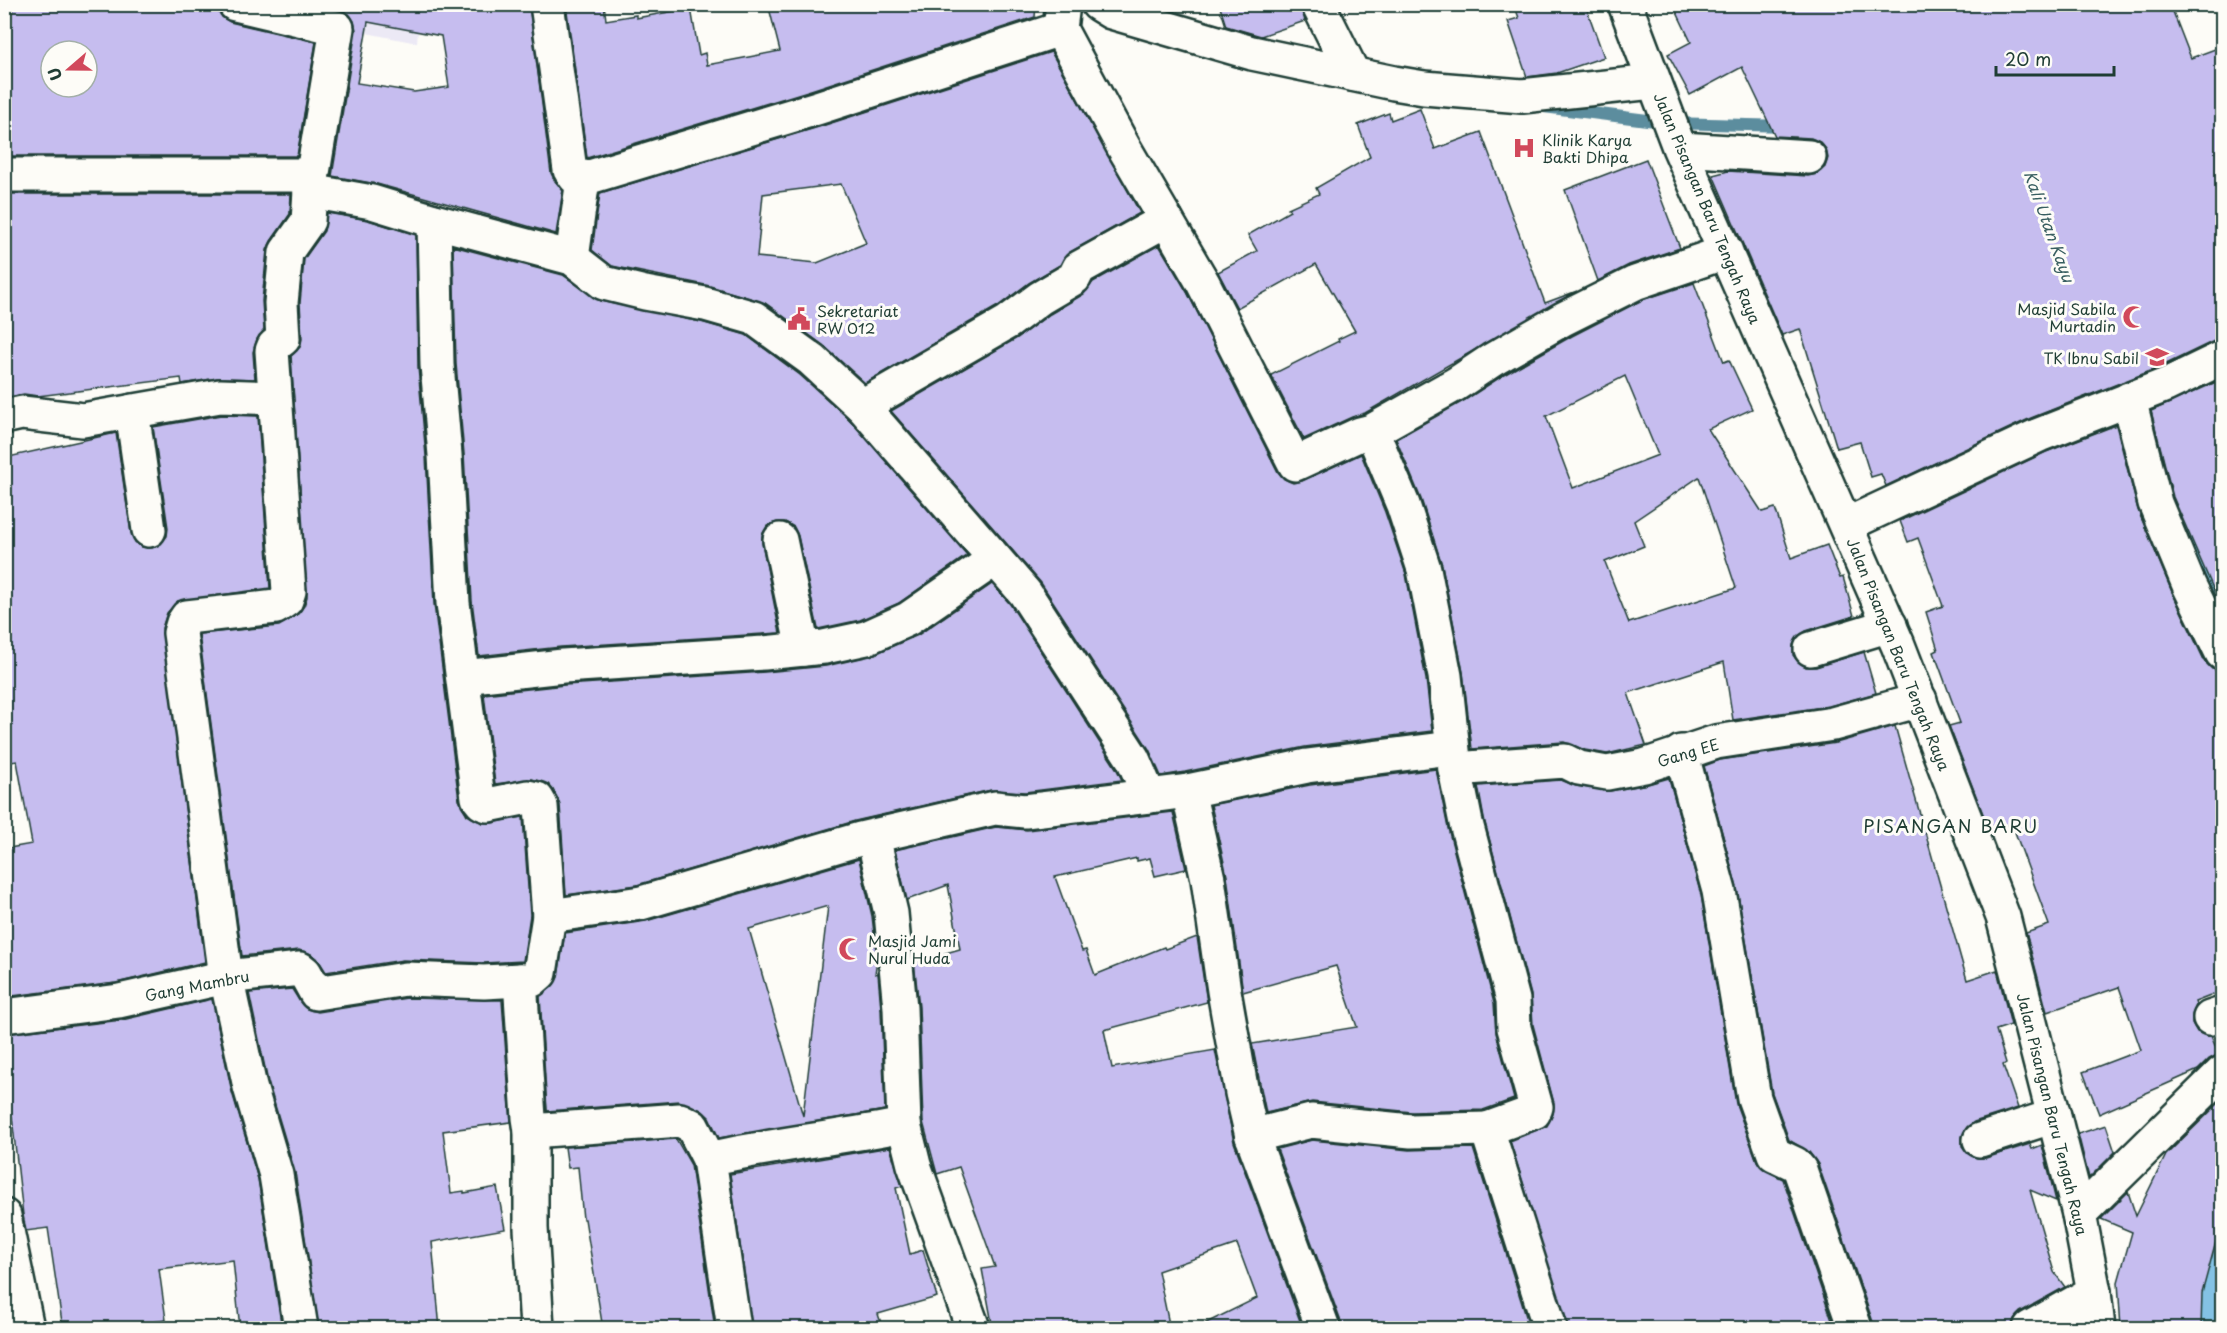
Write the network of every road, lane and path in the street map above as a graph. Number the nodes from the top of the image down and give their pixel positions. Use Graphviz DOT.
graph roads {
  1 [pos="235,4"];
  2 [pos="548,4"];
  3 [pos="1098,4"];
  4 [pos="1318,4"];
  5 [pos="1625,4"];
  6 [pos="1061,14"];
  7 [pos="1353,75"];
  8 [pos="1658,93"];
  9 [pos="1680,148"];
  10 [pos="1809,158"];
  11 [pos="4,175"];
  12 [pos="583,179"];
  13 [pos="311,183"];
  14 [pos="1166,220"];
  15 [pos="434,221"];
  16 [pos="1726,252"];
  17 [pos="572,258"];
  18 [pos="2223,358"];
  19 [pos="274,398"];
  20 [pos="2117,404"];
  21 [pos="862,406"];
  22 [pos="132,411"];
  23 [pos="4,417"];
  24 [pos="1372,431"];
  25 [pos="1846,525"];
  26 [pos="148,530"];
  27 [pos="780,540"];
  28 [pos="995,559"];
  29 [pos="1890,625"];
  30 [pos="803,649"];
  31 [pos="1811,649"];
  32 [pos="2223,653"];
  33 [pos="463,677"];
  34 [pos="1920,700"];
  35 [pos="1681,752"];
  36 [pos="1453,758"];
  37 [pos="1188,791"];
  38 [pos="1149,796"];
  39 [pos="873,837"];
  40 [pos="549,916"];
  41 [pos="226,977"];
  42 [pos="520,980"];
  43 [pos="4,1016"];
  44 [pos="2223,1073"];
  45 [pos="2054,1116"];
  46 [pos="904,1125"];
  47 [pos="1487,1129"];
  48 [pos="531,1131"];
  49 [pos="1252,1136"];
  50 [pos="1980,1140"];
  51 [pos="709,1159"];
  52 [pos="2079,1214"];
  53 [pos="4,1216"];
  54 [pos="2094,1292"];
  55 [pos="27,1329"];
  56 [pos="301,1329"];
  57 [pos="537,1329"];
  58 [pos="734,1329"];
  59 [pos="973,1329"];
  60 [pos="1323,1329"];
  61 [pos="1550,1329"];
  62 [pos="1855,1329"];
  63 [pos="2030,1329"];
  64 [pos="2098,1329"];
  1 -- 13 [label="street"];
  2 -- 12 [label="street"];
  3 -- 7 [label="street"];
  4 -- 7 [label="street"];
  5 -- 8 [label="street, Jalan Pisangan Baru Tengah Raya"];
  6 -- 12 [label="street"];
  6 -- 14 [label="street"];
  7 -- 8 [label="street"];
  8 -- 9 [label="street, Jalan Pisangan Baru Tengah Raya"];
  9 -- 10 [label="street"];
  9 -- 16 [label="street, Jalan Pisangan Baru Tengah Raya"];
  11 -- 13 [label="street"];
  12 -- 17 [label="street"];
  13 -- 15 [label="street"];
  13 -- 19 [label="street"];
  14 -- 21 [label="street"];
  14 -- 24 [label="street"];
  15 -- 17 [label="street"];
  15 -- 33 [label="street"];
  16 -- 24 [label="street"];
  16 -- 25 [label="street, Jalan Pisangan Baru Tengah Raya"];
  17 -- 21 [label="street"];
  18 -- 20 [label="street"];
  19 -- 22 [label="street"];
  19 -- 41 [label="street"];
  20 -- 25 [label="street"];
  20 -- 32 [label="street"];
  21 -- 28 [label="street"];
  22 -- 23 [label="street"];
  22 -- 26 [label="street"];
  24 -- 36 [label="street"];
  25 -- 29 [label="street, Jalan Pisangan Baru Tengah Raya"];
  27 -- 30 [label="street"];
  28 -- 30 [label="street"];
  28 -- 38 [label="street"];
  29 -- 31 [label="street"];
  29 -- 34 [label="street, Jalan Pisangan Baru Tengah Raya"];
  30 -- 33 [label="street"];
  33 -- 40 [label="street"];
  34 -- 35 [label="street, Gang EE"];
  34 -- 45 [label="street, Jalan Pisangan Baru Tengah Raya"];
  35 -- 36 [label="street, Gang EE"];
  35 -- 62 [label="street"];
  36 -- 37 [label="street, Gang EE"];
  36 -- 47 [label="street"];
  37 -- 38 [label="street, Gang EE"];
  37 -- 49 [label="street"];
  38 -- 39 [label="street, Gang EE"];
  39 -- 40 [label="street, Gang EE"];
  39 -- 46 [label="street"];
  40 -- 42 [label="street"];
  41 -- 42 [label="street, Gang Mambru"];
  41 -- 43 [label="street, Gang Mambru"];
  41 -- 56 [label="street"];
  42 -- 48 [label="street"];
  44 -- 52 [label="street"];
  45 -- 50 [label="street"];
  45 -- 52 [label="street, Jalan Pisangan Baru Tengah Raya"];
  46 -- 51 [label="street"];
  46 -- 59 [label="street"];
  47 -- 49 [label="street"];
  47 -- 61 [label="street"];
  48 -- 51 [label="street"];
  48 -- 57 [label="street"];
  49 -- 60 [label="street"];
  51 -- 58 [label="street"];
  52 -- 54 [label="street, Jalan Pisangan Baru Tengah Raya"];
  53 -- 55 [label="street"];
  54 -- 63 [label="street"];
  54 -- 64 [label="street, Jalan Pisangan Baru Tengah Raya"];
}
